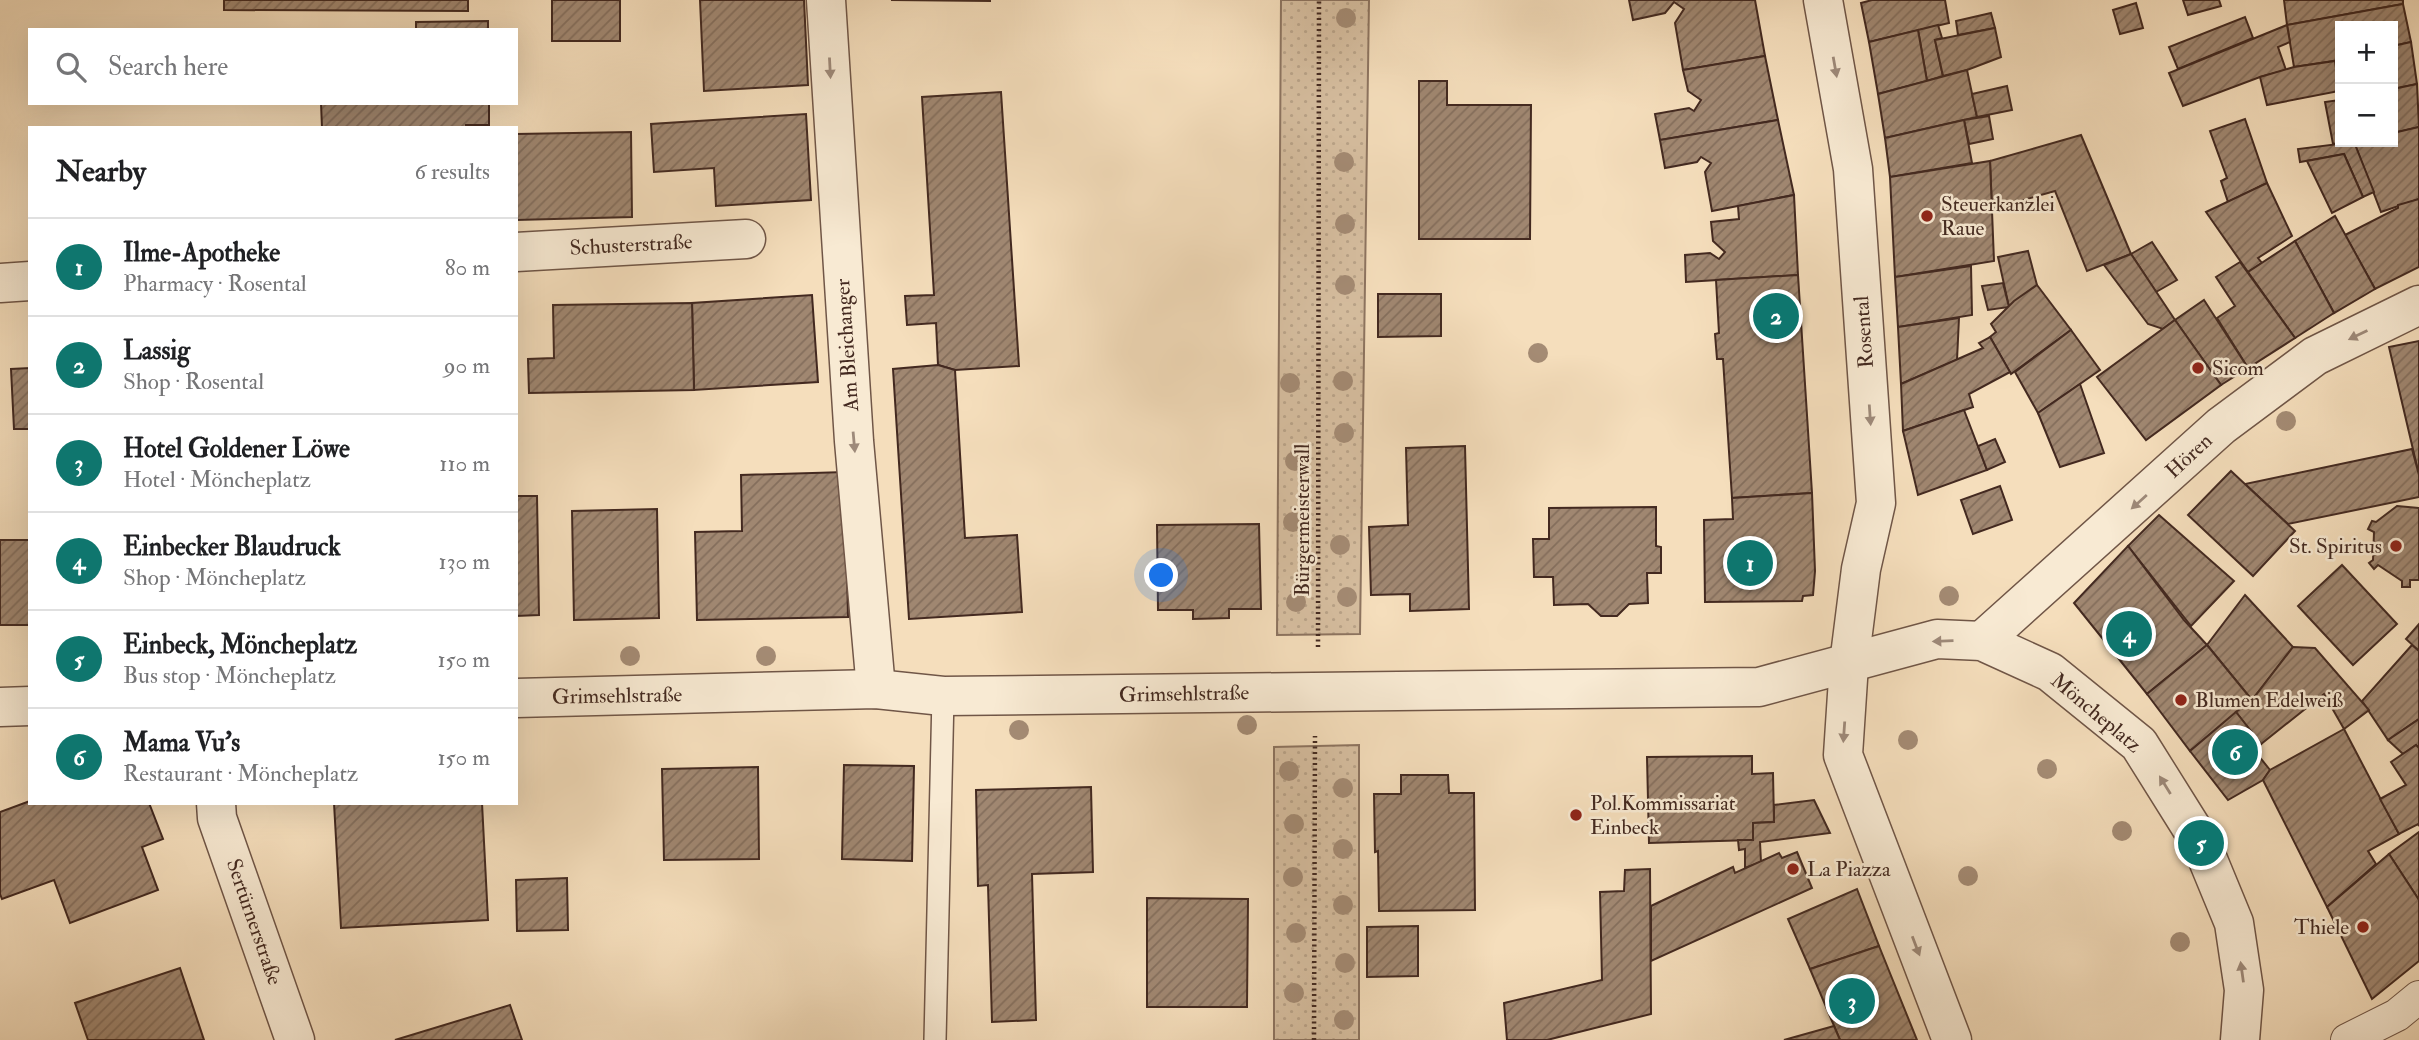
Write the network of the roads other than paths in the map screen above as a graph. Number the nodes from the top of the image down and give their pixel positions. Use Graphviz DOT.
graph roads {
  1 [pos="826,0"];
  2 [pos="1823,0"];
  3 [pos="746,239"];
  4 [pos="518,252"];
  5 [pos="28,281"];
  6 [pos="0,283"];
  7 [pos="2419,305"];
  8 [pos="1982,641"];
  9 [pos="1849,664"];
  10 [pos="876,689"];
  11 [pos="943,696"];
  12 [pos="518,698"];
  13 [pos="28,706"];
  14 [pos="0,707"];
  15 [pos="216,805"];
  16 [pos="2419,998"];
  17 [pos="295,1040"];
  18 [pos="935,1040"];
  19 [pos="1952,1040"];
  20 [pos="2240,1040"];
  21 [pos="2347,1040"];
  1 -- 10 [label="street, Am Bleichanger, one-way"];
  2 -- 9 [label="street, Rosental, one-way"];
  3 -- 4 [label="street, Schusterstraße"];
  5 -- 6 [label="street"];
  7 -- 8 [label="street, Hören, one-way"];
  8 -- 9 [label="street, Möncheplatz, one-way"];
  20 -- 8 [label="street, Möncheplatz, one-way"];
  9 -- 11 [label="street, Grimsehlstraße"];
  9 -- 19 [label="street, one-way"];
  10 -- 11 [label="street, Grimsehlstraße"];
  10 -- 12 [label="street, Grimsehlstraße"];
  11 -- 18 [label="lane"];
  13 -- 14 [label="street"];
  15 -- 17 [label="street, Sertürnerstraße"];
  16 -- 21 [label="street"];
}
